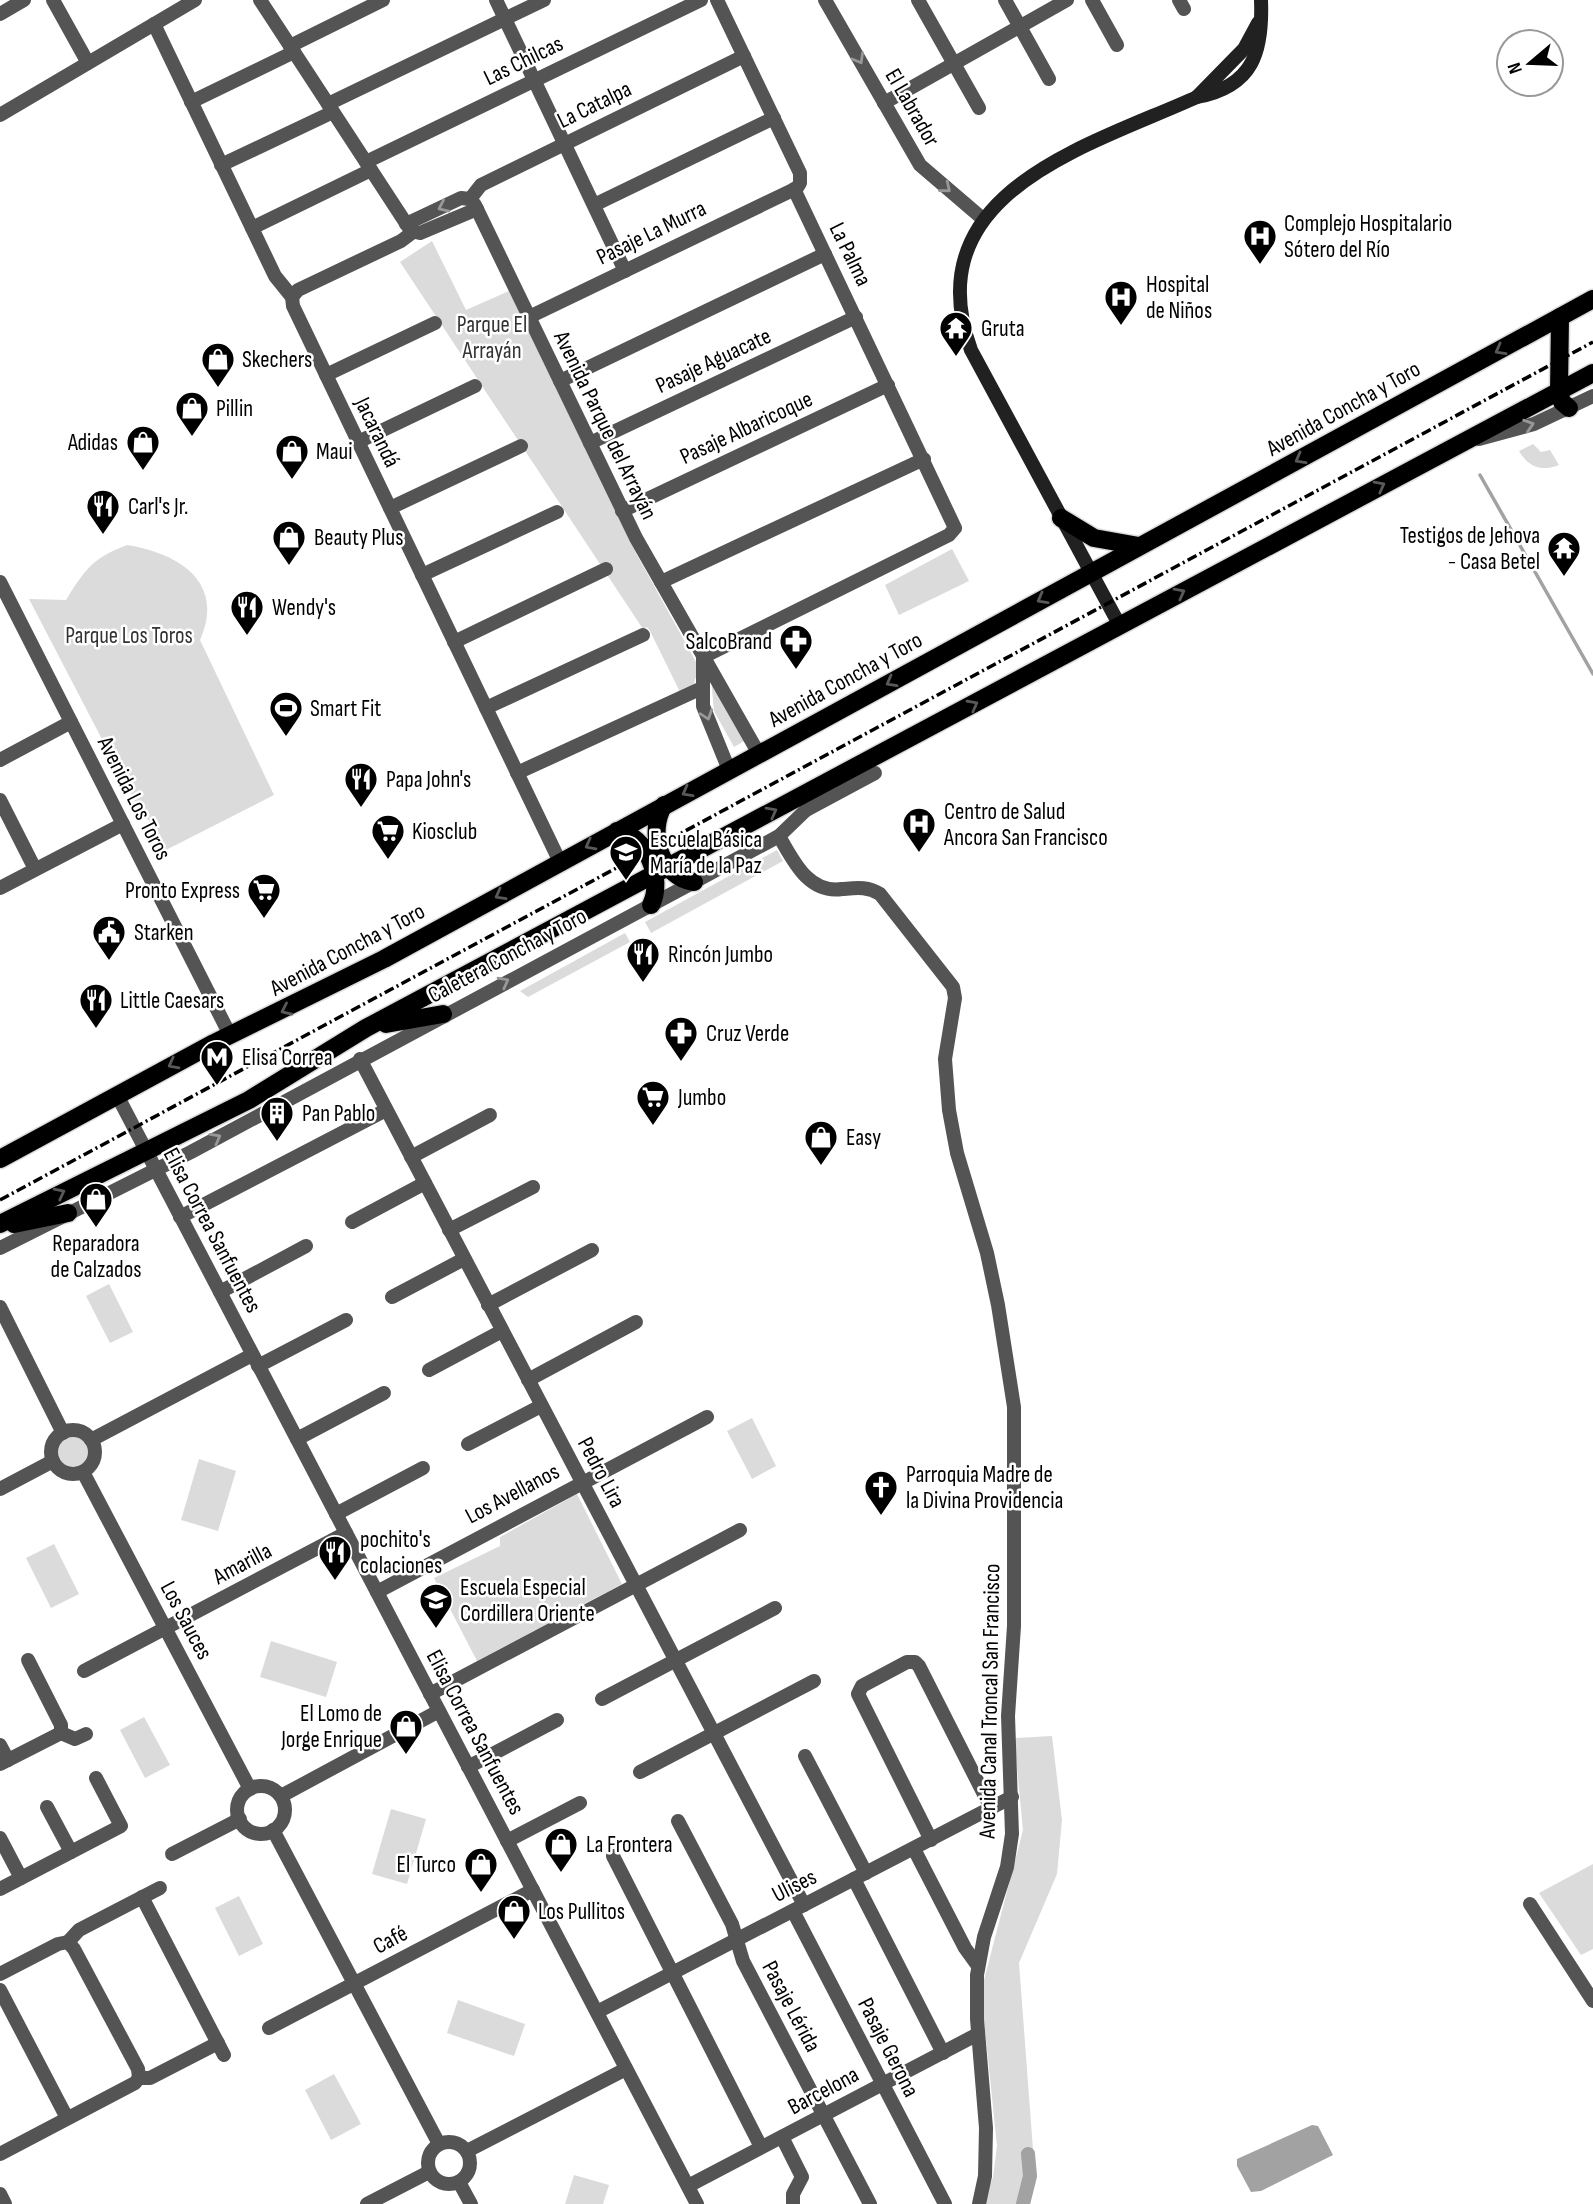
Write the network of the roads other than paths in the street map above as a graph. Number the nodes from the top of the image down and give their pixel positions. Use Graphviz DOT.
graph roads {
  1 [pos="24,0"];
  2 [pos="53,0"];
  3 [pos="195,0"];
  4 [pos="260,0"];
  5 [pos="383,0"];
  6 [pos="496,0"];
  7 [pos="544,0"];
  8 [pos="701,0"];
  9 [pos="716,0"];
  10 [pos="825,0"];
  11 [pos="918,0"];
  12 [pos="1004,0"];
  13 [pos="1067,0"];
  14 [pos="1092,0"];
  15 [pos="1261,7"];
  16 [pos="0,14"];
  17 [pos="505,19"];
  18 [pos="154,24"];
  19 [pos="1020,27"];
  20 [pos="1117,45"];
  21 [pos="292,49"];
  22 [pos="744,56"];
  23 [pos="88,63"];
  24 [pos="954,64"];
  25 [pos="1049,79"];
  26 [pos="534,80"];
  27 [pos="191,103"];
  28 [pos="884,103"];
  29 [pos="330,108"];
  30 [pos="979,108"];
  31 [pos="0,115"];
  32 [pos="774,118"];
  33 [pos="564,143"];
  34 [pos="221,165"];
  35 [pos="368,166"];
  36 [pos="794,189"];
  37 [pos="473,204"];
  38 [pos="594,205"];
  39 [pos="983,219"];
  40 [pos="252,228"];
  41 [pos="409,228"];
  42 [pos="821,256"];
  43 [pos="625,271"];
  44 [pos="292,297"];
  45 [pos="1593,299"];
  46 [pos="529,317"];
  47 [pos="856,317"];
  48 [pos="1560,317"];
  49 [pos="435,323"];
  50 [pos="1593,373"];
  51 [pos="326,375"];
  52 [pos="559,381"];
  53 [pos="888,384"];
  54 [pos="475,386"];
  55 [pos="1559,392"];
  56 [pos="1593,396"];
  57 [pos="1569,408"];
  58 [pos="358,442"];
  59 [pos="590,443"];
  60 [pos="521,446"];
  61 [pos="1451,448"];
  62 [pos="924,459"];
  63 [pos="390,509"];
  64 [pos="557,512"];
  65 [pos="622,512"];
  66 [pos="1062,518"];
  67 [pos="1139,546"];
  68 [pos="606,569"];
  69 [pos="1091,573"];
  70 [pos="422,575"];
  71 [pos="0,582"];
  72 [pos="661,582"];
  73 [pos="1119,626"];
  74 [pos="643,635"];
  75 [pos="454,642"];
  76 [pos="703,657"];
  77 [pos="702,688"];
  78 [pos="486,708"];
  79 [pos="71,723"];
  80 [pos="905,741"];
  81 [pos="759,754"];
  82 [pos="0,760"];
  83 [pos="729,770"];
  84 [pos="517,773"];
  85 [pos="875,773"];
  86 [pos="834,785"];
  87 [pos="0,800"];
  88 [pos="664,805"];
  89 [pos="806,810"];
  90 [pos="123,824"];
  91 [pos="617,831"];
  92 [pos="779,835"];
  93 [pos="560,862"];
  94 [pos="36,869"];
  95 [pos="662,871"];
  96 [pos="694,882"];
  97 [pos="0,888"];
  98 [pos="651,905"];
  99 [pos="443,1014"];
  100 [pos="366,1028"];
  101 [pos="230,1035"];
  102 [pos="360,1059"];
  103 [pos="117,1095"];
  104 [pos="386,1110"];
  105 [pos="490,1115"];
  106 [pos="146,1153"];
  107 [pos="411,1157"];
  108 [pos="0,1160"];
  109 [pos="156,1170"];
  110 [pos="425,1183"];
  111 [pos="533,1187"];
  112 [pos="68,1213"];
  113 [pos="180,1217"];
  114 [pos="352,1222"];
  115 [pos="0,1225"];
  116 [pos="449,1230"];
  117 [pos="306,1246"];
  118 [pos="0,1248"];
  119 [pos="592,1250"];
  120 [pos="464,1259"];
  121 [pos="219,1293"];
  122 [pos="392,1297"];
  123 [pos="488,1305"];
  124 [pos="0,1307"];
  125 [pos="346,1320"];
  126 [pos="636,1322"];
  127 [pos="502,1331"];
  128 [pos="255,1360"];
  129 [pos="429,1370"];
  130 [pos="528,1380"];
  131 [pos="384,1393"];
  132 [pos="541,1406"];
  133 [pos="707,1417"];
  134 [pos="63,1433"];
  135 [pos="296,1439"];
  136 [pos="91,1440"];
  137 [pos="468,1444"];
  138 [pos="53,1461"];
  139 [pos="423,1468"];
  140 [pos="83,1472"];
  141 [pos="581,1482"];
  142 [pos="0,1489"];
  143 [pos="336,1514"];
  144 [pos="740,1530"];
  145 [pos="346,1533"];
  146 [pos="636,1585"];
  147 [pos="377,1592"];
  148 [pos="775,1608"];
  149 [pos="166,1629"];
  150 [pos="28,1660"];
  151 [pos="675,1661"];
  152 [pos="84,1671"];
  153 [pos="814,1681"];
  154 [pos="430,1693"];
  155 [pos="602,1699"];
  156 [pos="439,1712"];
  157 [pos="556,1720"];
  158 [pos="61,1733"];
  159 [pos="86,1734"];
  160 [pos="713,1734"];
  161 [pos="0,1745"];
  162 [pos="805,1756"];
  163 [pos="4,1762"];
  164 [pos="468,1767"];
  165 [pos="640,1772"];
  166 [pos="96,1778"];
  167 [pos="250,1788"];
  168 [pos="281,1796"];
  169 [pos="1012,1797"];
  170 [pos="580,1803"];
  171 [pos="47,1807"];
  172 [pos="991,1808"];
  173 [pos="240,1819"];
  174 [pos="678,1821"];
  175 [pos="273,1830"];
  176 [pos="0,1838"];
  177 [pos="931,1840"];
  178 [pos="507,1841"];
  179 [pos="914,1849"];
  180 [pos="71,1852"];
  181 [pos="172,1854"];
  182 [pos="613,1856"];
  183 [pos="860,1876"];
  184 [pos="21,1878"];
  185 [pos="160,1888"];
  186 [pos="0,1889"];
  187 [pos="533,1890"];
  188 [pos="142,1897"];
  189 [pos="1530,1904"];
  190 [pos="798,1908"];
  191 [pos="737,1940"];
  192 [pos="68,1942"];
  193 [pos="978,1966"];
  194 [pos="673,1973"];
  195 [pos="0,1975"];
  196 [pos="353,1984"];
  197 [pos="0,1990"];
  198 [pos="1593,2001"];
  199 [pos="597,2012"];
  200 [pos="269,2028"];
  201 [pos="978,2034"];
  202 [pos="943,2053"];
  203 [pos="626,2069"];
  204 [pos="139,2078"];
  205 [pos="883,2084"];
  206 [pos="824,2115"];
  207 [pos="67,2118"];
  208 [pos="782,2137"];
  209 [pos="439,2144"];
  210 [pos="761,2147"];
  211 [pos="467,2151"];
  212 [pos="0,2154"];
  213 [pos="429,2172"];
  214 [pos="459,2182"];
  215 [pos="688,2186"];
  216 [pos="0,2194"];
  217 [pos="5,2204"];
  218 [pos="368,2204"];
  219 [pos="471,2204"];
  220 [pos="697,2204"];
  221 [pos="793,2204"];
  222 [pos="870,2204"];
  223 [pos="945,2204"];
  224 [pos="979,2204"];
  1 -- 16 [label="street"];
  2 -- 23 [label="street"];
  3 -- 18 [label="street"];
  4 -- 21 [label="street"];
  5 -- 21 [label="street"];
  6 -- 17 [label="street"];
  7 -- 17 [label="street"];
  8 -- 26 [label="street, Las Chilcas"];
  9 -- 22 [label="street, La Palma"];
  10 -- 28 [label="street, El Labrador, one-way"];
  11 -- 24 [label="street"];
  12 -- 19 [label="street"];
  13 -- 19 [label="street"];
  14 -- 20 [label="street"];
  15 -- 39 [label="main road"];
  17 -- 26 [label="street"];
  17 -- 29 [label="street"];
  18 -- 23 [label="street"];
  18 -- 27 [label="street, Jacarandá"];
  19 -- 24 [label="street"];
  19 -- 25 [label="street"];
  21 -- 27 [label="street"];
  21 -- 29 [label="street"];
  22 -- 32 [label="street, La Palma"];
  22 -- 33 [label="street, La Catalpa"];
  23 -- 31 [label="street"];
  24 -- 28 [label="street"];
  24 -- 30 [label="street"];
  26 -- 33 [label="street"];
  26 -- 35 [label="street, Las Chilcas"];
  27 -- 34 [label="street, Jacarandá"];
  28 -- 39 [label="street, El Labrador, one-way"];
  29 -- 34 [label="street"];
  29 -- 35 [label="street"];
  32 -- 36 [label="street, La Palma"];
  32 -- 38 [label="street"];
  33 -- 37 [label="street, La Catalpa"];
  33 -- 38 [label="street"];
  34 -- 40 [label="street, Jacarandá"];
  35 -- 40 [label="street, Las Chilcas"];
  35 -- 41 [label="street"];
  36 -- 42 [label="street, La Palma"];
  36 -- 43 [label="street, Pasaje La Murra"];
  37 -- 41 [label="street"];
  37 -- 46 [label="street, Avenida Parque del Arrayán"];
  38 -- 43 [label="street"];
  39 -- 66 [label="main road"];
  40 -- 44 [label="street, Jacarandá"];
  41 -- 44 [label="street"];
  42 -- 47 [label="street, La Palma"];
  42 -- 52 [label="street"];
  43 -- 46 [label="street, Pasaje La Murra"];
  44 -- 51 [label="street, Jacarandá"];
  45 -- 48 [label="main road, Avenida Concha y Toro"];
  46 -- 52 [label="street, Avenida Parque del Arrayán"];
  47 -- 53 [label="street, La Palma"];
  47 -- 59 [label="street, Pasaje Aguacate"];
  48 -- 55 [label="main road"];
  48 -- 67 [label="main road, Avenida Concha y Toro, one-way"];
  49 -- 51 [label="street"];
  50 -- 55 [label="main road"];
  51 -- 58 [label="street, Jacarandá"];
  52 -- 59 [label="street, Avenida Parque del Arrayán"];
  53 -- 62 [label="street, La Palma"];
  53 -- 65 [label="street, Pasaje Albaricoque"];
  54 -- 58 [label="street"];
  55 -- 57 [label="main road"];
  55 -- 61 [label="main road"];
  56 -- 57 [label="street"];
  61 -- 57 [label="street, one-way"];
  58 -- 63 [label="street, Jacarandá"];
  59 -- 65 [label="street, Avenida Parque del Arrayán"];
  60 -- 63 [label="street"];
  73 -- 61 [label="main road, one-way"];
  62 -- 72 [label="street"];
  62 -- 76 [label="street, La Palma"];
  63 -- 70 [label="street, Jacarandá"];
  64 -- 70 [label="street"];
  65 -- 72 [label="street, Avenida Parque del Arrayán"];
  66 -- 67 [label="main road"];
  66 -- 69 [label="main road"];
  67 -- 69 [label="main road, Avenida Concha y Toro"];
  68 -- 75 [label="street"];
  69 -- 73 [label="main road"];
  69 -- 81 [label="main road, Avenida Concha y Toro, one-way"];
  70 -- 75 [label="street, Jacarandá"];
  71 -- 79 [label="street, Avenida Los Toros"];
  72 -- 76 [label="street, Avenida Parque del Arrayán"];
  80 -- 73 [label="main road, one-way"];
  74 -- 78 [label="street"];
  75 -- 78 [label="street, Jacarandá"];
  76 -- 77 [label="street"];
  76 -- 81 [label="street, Avenida Parque del Arrayán"];
  77 -- 83 [label="street, one-way"];
  77 -- 84 [label="street"];
  78 -- 84 [label="street, Jacarandá"];
  79 -- 82 [label="street"];
  79 -- 90 [label="street, Avenida Los Toros"];
  80 -- 85 [label="main road"];
  80 -- 86 [label="main road"];
  81 -- 83 [label="main road, Avenida Concha y Toro"];
  83 -- 88 [label="main road, Avenida Concha y Toro, one-way"];
  84 -- 93 [label="street, Jacarandá"];
  85 -- 86 [label="street"];
  86 -- 89 [label="main road"];
  95 -- 86 [label="main road, one-way"];
  87 -- 94 [label="street"];
  88 -- 91 [label="main road, Avenida Concha y Toro"];
  88 -- 95 [label="main road"];
  89 -- 92 [label="street, Caletera Concha y Toro"];
  90 -- 94 [label="street"];
  90 -- 101 [label="street, Avenida Los Toros"];
  91 -- 93 [label="main road, Avenida Concha y Toro, one-way"];
  91 -- 95 [label="main road"];
  92 -- 96 [label="street, Caletera Concha y Toro"];
  92 -- 169 [label="street, Avenida Canal Troncal San Francisco"];
  93 -- 101 [label="main road, Avenida Concha y Toro, one-way"];
  94 -- 97 [label="street"];
  95 -- 96 [label="main road"];
  95 -- 98 [label="main road"];
  95 -- 100 [label="main road"];
  96 -- 98 [label="street, Caletera Concha y Toro"];
  99 -- 98 [label="street, Caletera Concha y Toro, one-way"];
  99 -- 100 [label="main road"];
  99 -- 102 [label="street, Caletera Concha y Toro"];
  100 -- 106 [label="main road"];
  101 -- 103 [label="main road, Avenida Concha y Toro, one-way"];
  102 -- 104 [label="street, Pedro Lira"];
  109 -- 102 [label="street, Caletera Concha y Toro, one-way"];
  103 -- 106 [label="street, Elisa Correa Sanfuentes"];
  103 -- 108 [label="main road, Avenida Concha y Toro"];
  104 -- 107 [label="street, Pedro Lira"];
  104 -- 113 [label="street"];
  105 -- 107 [label="street"];
  106 -- 109 [label="street, Elisa Correa Sanfuentes"];
  115 -- 106 [label="main road, one-way"];
  107 -- 110 [label="street, Pedro Lira"];
  109 -- 112 [label="street, Caletera Concha y Toro"];
  109 -- 113 [label="street, Elisa Correa Sanfuentes"];
  110 -- 114 [label="street"];
  110 -- 116 [label="street, Pedro Lira"];
  111 -- 116 [label="street"];
  112 -- 115 [label="main road"];
  112 -- 118 [label="street, Caletera Concha y Toro"];
  113 -- 121 [label="street, Elisa Correa Sanfuentes"];
  116 -- 120 [label="street, Pedro Lira"];
  117 -- 121 [label="street"];
  119 -- 123 [label="street"];
  120 -- 122 [label="street"];
  120 -- 123 [label="street, Pedro Lira"];
  121 -- 128 [label="street, Elisa Correa Sanfuentes"];
  123 -- 127 [label="street, Pedro Lira"];
  124 -- 134 [label="street"];
  125 -- 128 [label="street"];
  126 -- 130 [label="street"];
  127 -- 129 [label="street"];
  127 -- 130 [label="street, Pedro Lira"];
  128 -- 135 [label="street, Elisa Correa Sanfuentes"];
  128 -- 136 [label="street"];
  130 -- 132 [label="street, Pedro Lira"];
  131 -- 135 [label="street"];
  132 -- 137 [label="street"];
  132 -- 141 [label="street, Pedro Lira"];
  133 -- 141 [label="street, Los Avellanos"];
  134 -- 136 [label="street"];
  134 -- 138 [label="street"];
  135 -- 143 [label="street, Elisa Correa Sanfuentes"];
  136 -- 140 [label="street"];
  138 -- 140 [label="street"];
  138 -- 142 [label="street"];
  139 -- 143 [label="street"];
  140 -- 149 [label="street, Los Sauces"];
  141 -- 146 [label="street, Pedro Lira"];
  141 -- 147 [label="street, Los Avellanos"];
  143 -- 145 [label="street, Elisa Correa Sanfuentes"];
  144 -- 146 [label="street"];
  145 -- 147 [label="street, Elisa Correa Sanfuentes"];
  145 -- 149 [label="street, Amarilla"];
  146 -- 151 [label="street, Pedro Lira"];
  146 -- 154 [label="street"];
  147 -- 154 [label="street, Elisa Correa Sanfuentes"];
  148 -- 151 [label="street"];
  149 -- 152 [label="street, Amarilla"];
  149 -- 167 [label="street, Los Sauces"];
  150 -- 158 [label="street"];
  151 -- 155 [label="street"];
  151 -- 160 [label="street, Pedro Lira"];
  153 -- 160 [label="street"];
  154 -- 156 [label="street, Elisa Correa Sanfuentes"];
  156 -- 164 [label="street, Elisa Correa Sanfuentes"];
  156 -- 168 [label="street"];
  157 -- 164 [label="street"];
  158 -- 159 [label="street"];
  158 -- 163 [label="street"];
  160 -- 165 [label="street"];
  160 -- 190 [label="street, Pedro Lira"];
  161 -- 163 [label="street"];
  162 -- 183 [label="street"];
  164 -- 178 [label="street, Elisa Correa Sanfuentes"];
  166 -- 180 [label="street"];
  167 -- 168 [label="street"];
  167 -- 173 [label="street"];
  168 -- 175 [label="street"];
  169 -- 172 [label="street, Ulises"];
  169 -- 193 [label="street, Avenida Canal Troncal San Francisco"];
  170 -- 178 [label="street"];
  171 -- 180 [label="street"];
  172 -- 177 [label="street, Ulises"];
  172 -- 177 [label="street"];
  173 -- 175 [label="street"];
  173 -- 181 [label="street"];
  174 -- 191 [label="street, Pasaje Lérida"];
  175 -- 196 [label="street"];
  176 -- 184 [label="street"];
  177 -- 179 [label="street, Ulises"];
  178 -- 187 [label="street, Elisa Correa Sanfuentes"];
  179 -- 183 [label="street, Ulises"];
  179 -- 193 [label="street"];
  180 -- 184 [label="street"];
  182 -- 194 [label="street"];
  183 -- 190 [label="street, Ulises"];
  183 -- 202 [label="street"];
  184 -- 186 [label="street"];
  185 -- 188 [label="street"];
  187 -- 196 [label="street, Café"];
  187 -- 199 [label="street, Elisa Correa Sanfuentes"];
  188 -- 192 [label="street"];
  188 -- 204 [label="street"];
  189 -- 198 [label="street"];
  190 -- 191 [label="street, Ulises"];
  190 -- 205 [label="street, Pasaje Gerona"];
  191 -- 194 [label="street, Ulises"];
  191 -- 206 [label="street, Pasaje Lérida"];
  192 -- 195 [label="street"];
  192 -- 204 [label="street"];
  193 -- 201 [label="street, Avenida Canal Troncal San Francisco"];
  194 -- 199 [label="street, Ulises"];
  194 -- 210 [label="street"];
  196 -- 200 [label="street, Café"];
  196 -- 209 [label="street"];
  197 -- 207 [label="street"];
  199 -- 203 [label="street, Elisa Correa Sanfuentes"];
  201 -- 202 [label="street, Barcelona"];
  201 -- 224 [label="street, Avenida Canal Troncal San Francisco"];
  202 -- 205 [label="street, Barcelona"];
  203 -- 211 [label="street"];
  203 -- 215 [label="street, Elisa Correa Sanfuentes"];
  204 -- 207 [label="street"];
  205 -- 206 [label="street, Barcelona"];
  205 -- 223 [label="street, Pasaje Gerona"];
  206 -- 208 [label="street, Barcelona"];
  206 -- 222 [label="street, Pasaje Lérida"];
  207 -- 212 [label="street"];
  208 -- 210 [label="street, Barcelona"];
  208 -- 221 [label="street"];
  209 -- 211 [label="street"];
  209 -- 213 [label="street"];
  210 -- 215 [label="street, Barcelona"];
  211 -- 214 [label="street"];
  213 -- 214 [label="street"];
  213 -- 218 [label="street"];
  214 -- 219 [label="street"];
  215 -- 220 [label="street, Elisa Correa Sanfuentes"];
  216 -- 217 [label="street"];
}
